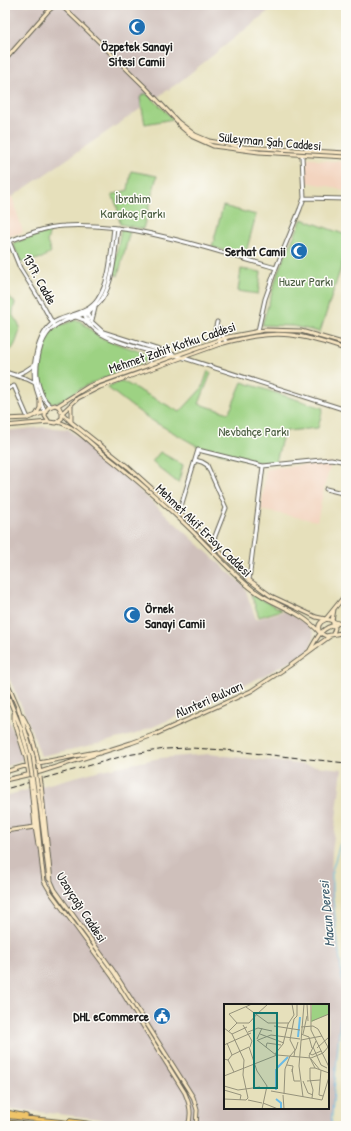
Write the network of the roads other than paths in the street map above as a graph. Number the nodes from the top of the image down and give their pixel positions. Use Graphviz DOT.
graph roads {
  1 [pos="51,5"];
  2 [pos="54,5"];
  3 [pos="58,5"];
  4 [pos="62,5"];
  5 [pos="65,9"];
  6 [pos="48,11"];
  7 [pos="5,60"];
  8 [pos="178,122"];
  9 [pos="346,153"];
  10 [pos="302,156"];
  11 [pos="346,157"];
  12 [pos="304,198"];
  13 [pos="346,199"];
  14 [pos="116,228"];
  15 [pos="9,241"];
  16 [pos="5,243"];
  17 [pos="276,268"];
  18 [pos="95,306"];
  19 [pos="85,313"];
  20 [pos="76,317"];
  21 [pos="92,322"];
  22 [pos="217,322"];
  23 [pos="53,324"];
  24 [pos="92,328"];
  25 [pos="214,330"];
  26 [pos="258,331"];
  27 [pos="224,338"];
  28 [pos="219,340"];
  29 [pos="226,342"];
  30 [pos="220,344"];
  31 [pos="346,344"];
  32 [pos="346,349"];
  33 [pos="146,350"];
  34 [pos="195,353"];
  35 [pos="176,355"];
  36 [pos="171,356"];
  37 [pos="183,357"];
  38 [pos="194,361"];
  39 [pos="150,364"];
  40 [pos="34,365"];
  41 [pos="5,372"];
  42 [pos="16,375"];
  43 [pos="35,383"];
  44 [pos="5,390"];
  45 [pos="40,398"];
  46 [pos="71,405"];
  47 [pos="51,406"];
  48 [pos="57,406"];
  49 [pos="346,410"];
  50 [pos="45,412"];
  51 [pos="62,413"];
  52 [pos="36,415"];
  53 [pos="28,418"];
  54 [pos="5,419"];
  55 [pos="49,422"];
  56 [pos="58,422"];
  57 [pos="71,422"];
  58 [pos="5,426"];
  59 [pos="195,460"];
  60 [pos="346,462"];
  61 [pos="263,466"];
  62 [pos="326,489"];
  63 [pos="346,494"];
  64 [pos="179,513"];
  65 [pos="177,516"];
  66 [pos="212,544"];
  67 [pos="209,548"];
  68 [pos="249,580"];
  69 [pos="248,586"];
  70 [pos="346,594"];
  71 [pos="334,609"];
  72 [pos="305,613"];
  73 [pos="303,616"];
  74 [pos="325,620"];
  75 [pos="332,621"];
  76 [pos="335,625"];
  77 [pos="345,626"];
  78 [pos="346,632"];
  79 [pos="320,633"];
  80 [pos="329,636"];
  81 [pos="309,651"];
  82 [pos="5,677"];
  83 [pos="5,688"];
  84 [pos="14,710"];
  85 [pos="18,710"];
  86 [pos="110,749"];
  87 [pos="31,756"];
  88 [pos="38,763"];
  89 [pos="28,765"];
  90 [pos="5,772"];
  91 [pos="40,772"];
  92 [pos="29,774"];
  93 [pos="5,780"];
  94 [pos="35,789"];
  95 [pos="35,827"];
  96 [pos="5,831"];
  97 [pos="41,858"];
  98 [pos="51,881"];
  99 [pos="5,1112"];
  100 [pos="5,1116"];
  101 [pos="46,1120"];
  102 [pos="5,1122"];
  103 [pos="62,1122"];
  104 [pos="84,1125"];
  105 [pos="41,1126"];
  106 [pos="98,1126"];
  107 [pos="188,1126"];
  108 [pos="196,1126"];
  1 -- 6 [label="main road"];
  2 -- 6 [label="main road"];
  3 -- 5 [label="main road"];
  4 -- 5 [label="main road"];
  5 -- 8 [label="main road, Süleyman Şah Caddesi"];
  6 -- 7 [label="main road"];
  8 -- 9 [label="main road, Süleyman Şah Caddesi"];
  8 -- 10 [label="main road, Süleyman Şah Caddesi"];
  10 -- 11 [label="main road, Süleyman Şah Caddesi"];
  10 -- 12 [label="street"];
  12 -- 13 [label="street"];
  12 -- 17 [label="street"];
  14 -- 15 [label="street"];
  14 -- 17 [label="street"];
  14 -- 18 [label="street"];
  14 -- 19 [label="street"];
  15 -- 16 [label="street"];
  15 -- 23 [label="street, 1317. Cadde"];
  17 -- 26 [label="street"];
  18 -- 19 [label="street"];
  18 -- 21 [label="street"];
  19 -- 20 [label="street"];
  19 -- 21 [label="street"];
  19 -- 23 [label="street"];
  19 -- 24 [label="street"];
  20 -- 23 [label="street"];
  20 -- 24 [label="street"];
  21 -- 35 [label="street"];
  22 -- 25 [label="street"];
  23 -- 40 [label="street"];
  23 -- 47 [label="street"];
  24 -- 33 [label="street"];
  26 -- 27 [label="main road, Mehmet Zahit Kotku Caddesi"];
  26 -- 31 [label="main road, Mehmet Zahit Kotku Caddesi"];
  27 -- 28 [label="main road, Mehmet Zahit Kotku Caddesi"];
  27 -- 28 [label="street"];
  27 -- 29 [label="street"];
  28 -- 30 [label="street"];
  28 -- 35 [label="main road, Mehmet Zahit Kotku Caddesi"];
  29 -- 30 [label="main road, Mehmet Zahit Kotku Caddesi"];
  29 -- 32 [label="main road, Mehmet Zahit Kotku Caddesi"];
  30 -- 34 [label="main road, Mehmet Zahit Kotku Caddesi"];
  33 -- 36 [label="street"];
  33 -- 39 [label="street"];
  34 -- 37 [label="main road, Mehmet Zahit Kotku Caddesi"];
  34 -- 38 [label="street"];
  35 -- 36 [label="main road, Mehmet Zahit Kotku Caddesi"];
  35 -- 37 [label="street"];
  36 -- 37 [label="street"];
  36 -- 39 [label="main road, Mehmet Zahit Kotku Caddesi"];
  37 -- 38 [label="street"];
  37 -- 46 [label="main road, Mehmet Zahit Kotku Caddesi"];
  38 -- 49 [label="street"];
  39 -- 48 [label="main road, Mehmet Zahit Kotku Caddesi"];
  40 -- 42 [label="street"];
  40 -- 43 [label="street"];
  41 -- 42 [label="street"];
  42 -- 43 [label="street"];
  43 -- 45 [label="street"];
  44 -- 53 [label="street"];
  45 -- 50 [label="street"];
  45 -- 52 [label="main road"];
  46 -- 51 [label="main road, Mehmet Zahit Kotku Caddesi"];
  46 -- 57 [label="main road"];
  47 -- 48 [label="main road"];
  47 -- 50 [label="main road"];
  48 -- 51 [label="main road"];
  50 -- 52 [label="main road"];
  50 -- 55 [label="main road"];
  51 -- 56 [label="main road"];
  51 -- 57 [label="main road, Mehmet Akif Ersoy Caddesi"];
  52 -- 53 [label="main road"];
  53 -- 54 [label="main road"];
  55 -- 56 [label="main road"];
  55 -- 58 [label="main road"];
  56 -- 65 [label="main road, Mehmet Akif Ersoy Caddesi"];
  57 -- 64 [label="main road, Mehmet Akif Ersoy Caddesi"];
  59 -- 61 [label="street"];
  59 -- 64 [label="street"];
  59 -- 66 [label="street"];
  60 -- 61 [label="street"];
  61 -- 68 [label="street"];
  62 -- 63 [label="street"];
  64 -- 65 [label="main road"];
  64 -- 66 [label="main road, Mehmet Akif Ersoy Caddesi"];
  65 -- 67 [label="main road, Mehmet Akif Ersoy Caddesi"];
  66 -- 67 [label="main road"];
  66 -- 68 [label="main road, Mehmet Akif Ersoy Caddesi"];
  67 -- 69 [label="main road, Mehmet Akif Ersoy Caddesi"];
  68 -- 69 [label="main road"];
  68 -- 72 [label="main road, Mehmet Akif Ersoy Caddesi"];
  69 -- 73 [label="main road, Mehmet Akif Ersoy Caddesi"];
  70 -- 71 [label="main road"];
  71 -- 74 [label="main road"];
  71 -- 75 [label="main road"];
  72 -- 73 [label="main road"];
  72 -- 74 [label="main road, Mehmet Akif Ersoy Caddesi"];
  73 -- 79 [label="main road, Mehmet Akif Ersoy Caddesi"];
  74 -- 75 [label="main road, Mehmet Akif Ersoy Caddesi"];
  74 -- 79 [label="main road, Alınteri Bulvarı"];
  75 -- 76 [label="main road"];
  75 -- 77 [label="main road"];
  76 -- 77 [label="main road"];
  76 -- 79 [label="main road"];
  76 -- 80 [label="main road"];
  78 -- 80 [label="main road"];
  79 -- 80 [label="main road"];
  79 -- 81 [label="main road, Alınteri Bulvarı"];
  80 -- 81 [label="main road, Alınteri Bulvarı"];
  81 -- 86 [label="main road, Alınteri Bulvarı"];
  82 -- 85 [label="main road, Uzayçağı Caddesi"];
  83 -- 84 [label="main road, Uzayçağı Caddesi"];
  84 -- 87 [label="main road, Uzayçağı Caddesi"];
  84 -- 89 [label="main road"];
  85 -- 87 [label="main road, Uzayçağı Caddesi"];
  85 -- 88 [label="main road"];
  86 -- 88 [label="main road, Alınteri Bulvarı"];
  86 -- 91 [label="main road, Alınteri Bulvarı"];
  87 -- 94 [label="main road, Uzayçağı Caddesi, bridge"];
  88 -- 89 [label="main road, Alınteri Bulvarı"];
  88 -- 91 [label="main road"];
  89 -- 90 [label="main road, Alınteri Bulvarı"];
  89 -- 92 [label="main road"];
  91 -- 92 [label="main road, Alınteri Bulvarı"];
  91 -- 98 [label="main road, bridge"];
  92 -- 93 [label="main road, Alınteri Bulvarı"];
  92 -- 94 [label="main road, bridge"];
  94 -- 95 [label="main road"];
  94 -- 97 [label="main road, Uzayçağı Caddesi"];
  94 -- 98 [label="main road, Uzayçağı Caddesi"];
  95 -- 96 [label="main road"];
  95 -- 97 [label="main road"];
  97 -- 107 [label="main road, Uzayçağı Caddesi"];
  98 -- 108 [label="main road, Uzayçağı Caddesi"];
  99 -- 101 [label="main road"];
  100 -- 101 [label="main road"];
  101 -- 103 [label="main road"];
  102 -- 105 [label="main road"];
  103 -- 104 [label="main road"];
  103 -- 106 [label="main road"];
}
